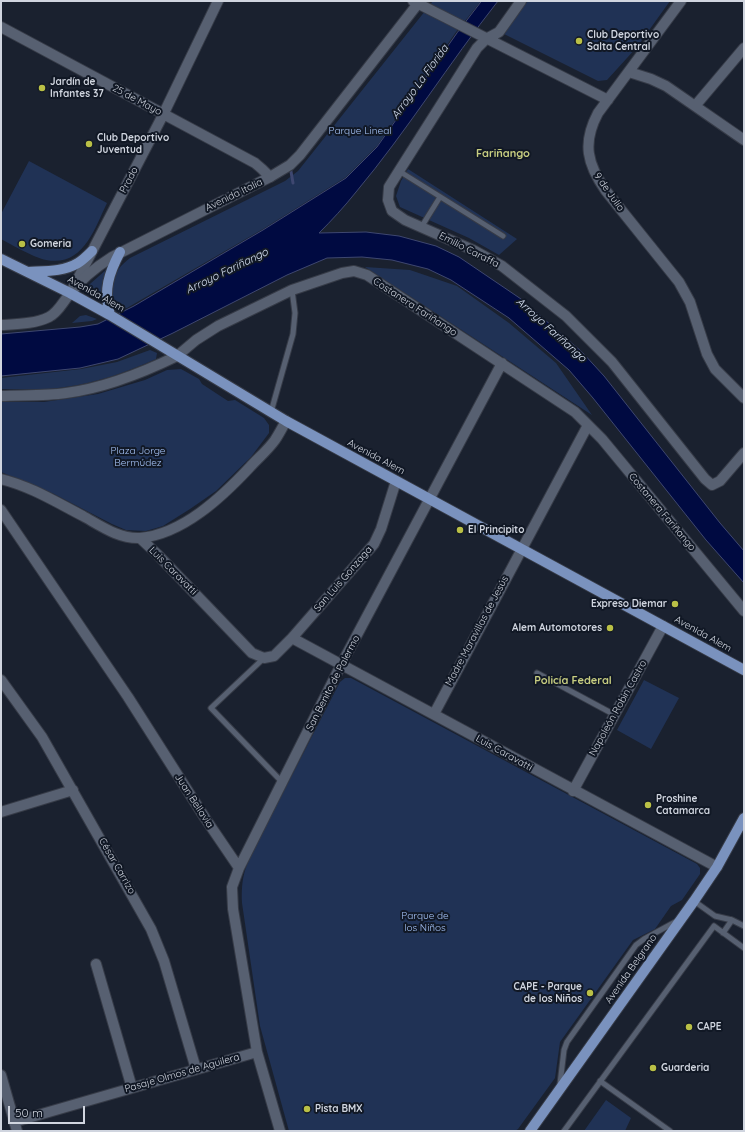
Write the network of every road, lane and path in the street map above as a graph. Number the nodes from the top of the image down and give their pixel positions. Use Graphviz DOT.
graph roads {
  1 [pos="218,1"];
  2 [pos="520,1"];
  3 [pos="681,1"];
  4 [pos="417,2"];
  5 [pos="1,27"];
  6 [pos="486,39"];
  7 [pos="744,48"];
  8 [pos="629,72"];
  9 [pos="608,100"];
  10 [pos="695,106"];
  11 [pos="164,115"];
  12 [pos="744,140"];
  13 [pos="398,171"];
  14 [pos="270,177"];
  15 [pos="440,197"];
  16 [pos="422,226"];
  17 [pos="503,236"];
  18 [pos="92,251"];
  19 [pos="120,252"];
  20 [pos="1,258"];
  21 [pos="27,272"];
  22 [pos="292,290"];
  23 [pos="70,293"];
  24 [pos="110,315"];
  25 [pos="1,325"];
  26 [pos="177,356"];
  27 [pos="502,363"];
  28 [pos="1,396"];
  29 [pos="744,398"];
  30 [pos="270,413"];
  31 [pos="286,422"];
  32 [pos="588,425"];
  33 [pos="744,452"];
  34 [pos="1,479"];
  35 [pos="396,481"];
  36 [pos="429,499"];
  37 [pos="1,510"];
  38 [pos="140,538"];
  39 [pos="521,548"];
  40 [pos="744,611"];
  41 [pos="664,626"];
  42 [pos="292,638"];
  43 [pos="264,658"];
  44 [pos="341,665"];
  45 [pos="744,670"];
  46 [pos="537,672"];
  47 [pos="1,680"];
  48 [pos="434,714"];
  49 [pos="615,715"];
  50 [pos="282,783"];
  51 [pos="73,790"];
  52 [pos="573,791"];
  53 [pos="1,812"];
  54 [pos="744,818"];
  55 [pos="716,867"];
  56 [pos="239,868"];
  57 [pos="694,901"];
  58 [pos="682,918"];
  59 [pos="732,920"];
  60 [pos="744,926"];
  61 [pos="723,933"];
  62 [pos="744,948"];
  63 [pos="96,964"];
  64 [pos="257,1052"];
  65 [pos="196,1069"];
  66 [pos="1,1075"];
  67 [pos="600,1081"];
  68 [pos="132,1088"];
  69 [pos="560,1090"];
  70 [pos="16,1126"];
  71 [pos="530,1130"];
  72 [pos="280,1131"];
  73 [pos="564,1131"];
  74 [pos="670,1131"];
  1 -- 11 [label="street, Prado"];
  2 -- 6 [label="street, Emilio Caraffa"];
  3 -- 8 [label="street, 9 de Julio"];
  4 -- 6 [label="street"];
  4 -- 14 [label="street, Avenida Italia"];
  5 -- 11 [label="street, 25 de Mayo"];
  6 -- 9 [label="street"];
  6 -- 13 [label="street, Emilio Caraffa"];
  7 -- 10 [label="street"];
  8 -- 9 [label="street, 9 de Julio"];
  8 -- 10 [label="street"];
  9 -- 29 [label="street, 9 de Julio"];
  10 -- 12 [label="street"];
  11 -- 14 [label="street, 25 de Mayo"];
  11 -- 18 [label="street, Prado"];
  13 -- 15 [label="lane"];
  13 -- 16 [label="street, Emilio Caraffa"];
  14 -- 19 [label="street, Avenida Italia"];
  15 -- 16 [label="lane"];
  15 -- 17 [label="lane"];
  16 -- 33 [label="street, Emilio Caraffa"];
  18 -- 21 [label="main road"];
  18 -- 23 [label="street, Prado"];
  19 -- 23 [label="street, Avenida Italia"];
  19 -- 24 [label="main road"];
  20 -- 21 [label="main road, Avenida Alem"];
  21 -- 23 [label="main road, Avenida Alem"];
  22 -- 26 [label="street, Costanera Fariñango"];
  22 -- 27 [label="street, Costanera Fariñango"];
  22 -- 30 [label="lane"];
  23 -- 24 [label="main road, Avenida Alem"];
  23 -- 25 [label="street, Avenida Italia"];
  24 -- 26 [label="main road, Avenida Alem"];
  26 -- 28 [label="street, Costanera Fariñango"];
  26 -- 30 [label="main road, Avenida Alem"];
  27 -- 32 [label="street, Costanera Fariñango"];
  27 -- 36 [label="street, San Benito de Palermo"];
  30 -- 31 [label="main road, Avenida Alem"];
  31 -- 35 [label="main road, Avenida Alem"];
  31 -- 38 [label="street"];
  32 -- 39 [label="street, Madre Maravillas de Jesús"];
  32 -- 40 [label="street, Costanera Fariñango"];
  34 -- 38 [label="street, Luis Caravatti"];
  35 -- 36 [label="main road, Avenida Alem"];
  35 -- 42 [label="street, San Luis Gonzaga"];
  36 -- 39 [label="main road, Avenida Alem"];
  36 -- 44 [label="street, San Benito de Palermo"];
  37 -- 56 [label="street, Juan Bellavia"];
  38 -- 43 [label="street, Luis Caravatti"];
  39 -- 41 [label="main road, Avenida Alem"];
  39 -- 48 [label="street, Madre Maravillas de Jesús"];
  41 -- 45 [label="main road, Avenida Alem"];
  41 -- 49 [label="street, Napoleón Robin Castro"];
  42 -- 43 [label="street, San Luis Gonzaga"];
  42 -- 44 [label="street, Luis Caravatti"];
  43 -- 50 [label="lane"];
  44 -- 48 [label="street, Luis Caravatti"];
  44 -- 50 [label="street, San Benito de Palermo"];
  46 -- 49 [label="lane"];
  47 -- 51 [label="street, César Carrizo"];
  48 -- 52 [label="street, Luis Caravatti"];
  49 -- 52 [label="street, Napoleón Robin Castro"];
  50 -- 56 [label="street, San Benito de Palermo"];
  51 -- 53 [label="street"];
  51 -- 65 [label="street, César Carrizo"];
  52 -- 55 [label="street, Luis Caravatti"];
  54 -- 55 [label="main road, Avenida Belgrano"];
  55 -- 57 [label="main road, Avenida Belgrano"];
  56 -- 64 [label="street"];
  57 -- 58 [label="main road, Avenida Belgrano"];
  57 -- 59 [label="lane"];
  58 -- 69 [label="main road, Avenida Belgrano"];
  58 -- 69 [label="lane"];
  59 -- 60 [label="lane"];
  59 -- 61 [label="lane"];
  61 -- 62 [label="lane"];
  61 -- 67 [label="lane"];
  63 -- 68 [label="street"];
  64 -- 65 [label="street, Pasaje Olmos de Aguilera"];
  64 -- 72 [label="street"];
  65 -- 68 [label="street, Pasaje Olmos de Aguilera"];
  66 -- 70 [label="street"];
  67 -- 73 [label="lane"];
  67 -- 74 [label="lane"];
  68 -- 70 [label="street, Pasaje Olmos de Aguilera"];
  69 -- 71 [label="main road, Avenida Belgrano"];
}
